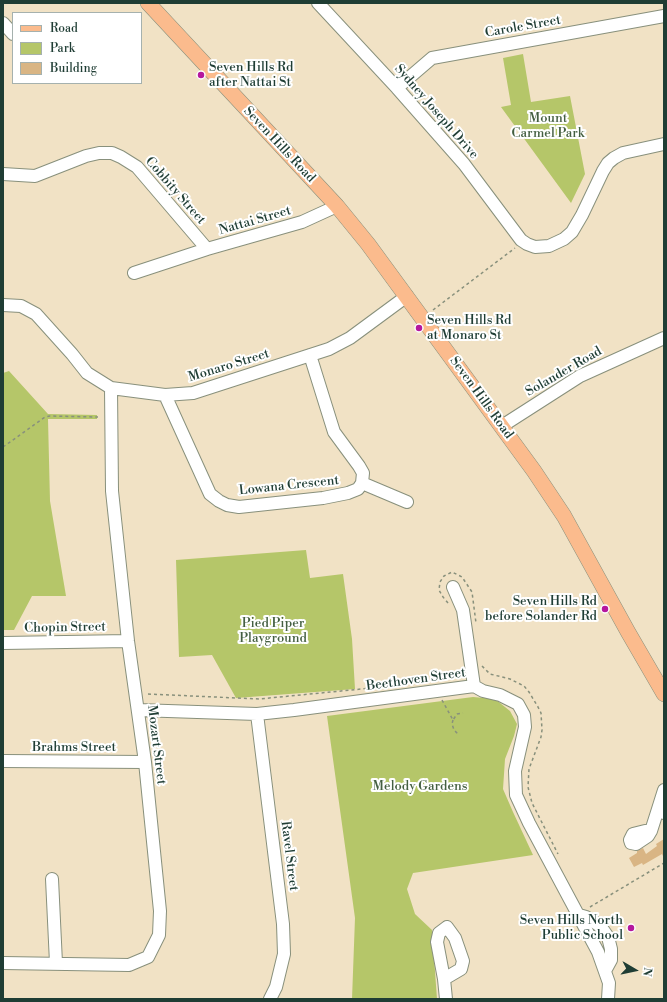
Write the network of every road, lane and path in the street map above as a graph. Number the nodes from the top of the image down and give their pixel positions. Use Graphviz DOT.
graph roads {
  1 [pos="148,3"];
  2 [pos="318,3"];
  3 [pos="664,16"];
  4 [pos="3,23"];
  5 [pos="9,33"];
  6 [pos="397,88"];
  7 [pos="664,145"];
  8 [pos="3,174"];
  9 [pos="337,206"];
  10 [pos="525,243"];
  11 [pos="207,249"];
  12 [pos="134,273"];
  13 [pos="407,296"];
  14 [pos="3,305"];
  15 [pos="433,310"];
  16 [pos="663,342"];
  17 [pos="310,355"];
  18 [pos="111,388"];
  19 [pos="165,395"];
  20 [pos="98,417"];
  21 [pos="502,426"];
  22 [pos="3,447"];
  23 [pos="362,483"];
  24 [pos="408,502"];
  25 [pos="453,587"];
  26 [pos="128,641"];
  27 [pos="3,643"];
  28 [pos="474,686"];
  29 [pos="440,690"];
  30 [pos="664,694"];
  31 [pos="138,710"];
  32 [pos="463,713"];
  33 [pos="257,714"];
  34 [pos="453,720"];
  35 [pos="459,735"];
  36 [pos="3,761"];
  37 [pos="145,762"];
  38 [pos="664,790"];
  39 [pos="661,811"];
  40 [pos="650,832"];
  41 [pos="664,863"];
  42 [pos="52,879"];
  43 [pos="578,915"];
  44 [pos="3,963"];
  45 [pos="56,963"];
  46 [pos="444,979"];
  47 [pos="270,999"];
  48 [pos="446,999"];
  49 [pos="608,999"];
  1 -- 9 [label="main road, Seven Hills Road"];
  2 -- 6 [label="street, Sydney Joseph Drive"];
  3 -- 6 [label="street, Carole Street"];
  4 -- 5 [label="street"];
  6 -- 10 [label="street, Sydney Joseph Drive"];
  7 -- 10 [label="street"];
  8 -- 11 [label="street, Cobbity Street"];
  9 -- 11 [label="street, Nattai Street"];
  9 -- 13 [label="main road, Seven Hills Road"];
  10 -- 15 [label="path"];
  11 -- 12 [label="street, Nattai Street"];
  13 -- 17 [label="street, Monaro Street"];
  13 -- 21 [label="main road, Seven Hills Road"];
  14 -- 18 [label="street, Monaro Street"];
  16 -- 21 [label="street, Solander Road"];
  17 -- 19 [label="street, Monaro Street"];
  17 -- 23 [label="street"];
  18 -- 19 [label="street, Monaro Street"];
  18 -- 26 [label="street, Mozart Street"];
  19 -- 23 [label="street, Lowana Crescent"];
  20 -- 22 [label="path"];
  21 -- 30 [label="main road, Seven Hills Road"];
  23 -- 24 [label="street"];
  25 -- 28 [label="street"];
  26 -- 27 [label="street, Chopin Street"];
  26 -- 31 [label="street, Mozart Street"];
  28 -- 29 [label="street, Beethoven Street"];
  28 -- 43 [label="street, Beethoven Street"];
  29 -- 33 [label="street, Beethoven Street"];
  29 -- 34 [label="path"];
  31 -- 33 [label="street, Beethoven Street"];
  31 -- 37 [label="street, Mozart Street"];
  32 -- 34 [label="path"];
  33 -- 47 [label="street, Ravel Street"];
  34 -- 35 [label="path"];
  36 -- 37 [label="street, Brahms Street"];
  37 -- 45 [label="street, Mozart Street"];
  38 -- 39 [label="street"];
  39 -- 40 [label="street"];
  41 -- 43 [label="path"];
  42 -- 45 [label="street"];
  43 -- 49 [label="street, Beethoven Street"];
  44 -- 45 [label="street, Mozart Street"];
  46 -- 48 [label="street"];
}
